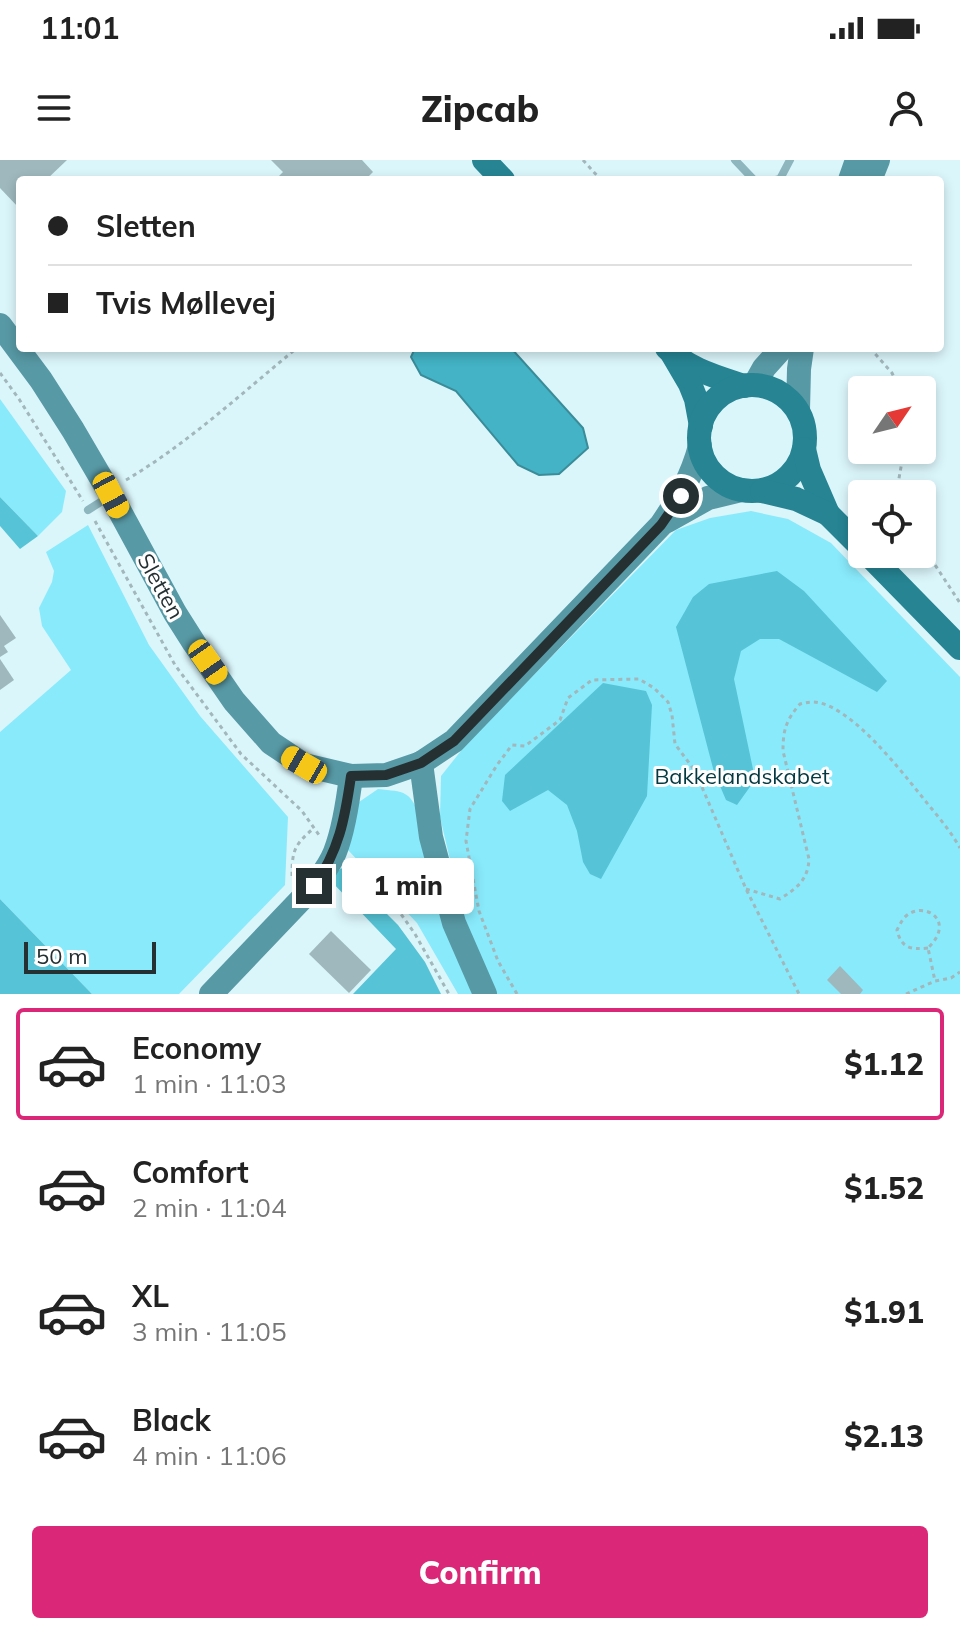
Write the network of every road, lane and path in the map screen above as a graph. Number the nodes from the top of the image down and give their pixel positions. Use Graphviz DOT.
graph roads {
  1 [pos="484,160"];
  2 [pos="583,160"];
  3 [pos="735,160"];
  4 [pos="499,176"];
  5 [pos="597,176"];
  6 [pos="750,176"];
  7 [pos="0,325"];
  8 [pos="16,346"];
  9 [pos="20,352"];
  10 [pos="292,352"];
  11 [pos="671,352"];
  12 [pos="672,352"];
  13 [pos="778,352"];
  14 [pos="801,352"];
  15 [pos="874,352"];
  16 [pos="893,376"];
  17 [pos="750,385"];
  18 [pos="798,410"];
  19 [pos="700,436"];
  20 [pos="804,449"];
  21 [pos="752,490"];
  22 [pos="110,493"];
  23 [pos="88,510"];
  24 [pos="828,514"];
  25 [pos="661,525"];
  26 [pos="848,534"];
  27 [pos="936,566"];
  28 [pos="882,568"];
  29 [pos="960,603"];
  30 [pos="960,648"];
  31 [pos="421,763"];
  32 [pos="351,776"];
  33 [pos="960,848"];
  34 [pos="746,889"];
  35 [pos="928,948"];
  36 [pos="960,972"];
  37 [pos="935,981"];
  38 [pos="211,994"];
  39 [pos="485,994"];
  40 [pos="517,994"];
  41 [pos="799,994"];
  42 [pos="906,994"];
  1 -- 4 [label="main road"];
  2 -- 5 [label="path"];
  3 -- 6 [label="lane"];
  7 -- 8 [label="street, Sletten"];
  9 -- 22 [label="street, Sletten"];
  10 -- 22 [label="path"];
  11 -- 19 [label="main road"];
  12 -- 17 [label="main road"];
  13 -- 17 [label="street"];
  14 -- 18 [label="street"];
  15 -- 16 [label="path"];
  17 -- 18 [label="main road"];
  17 -- 19 [label="main road"];
  18 -- 20 [label="main road"];
  19 -- 21 [label="main road"];
  19 -- 25 [label="street, Sletten"];
  20 -- 21 [label="main road"];
  20 -- 24 [label="main road"];
  21 -- 24 [label="main road"];
  21 -- 25 [label="street, Sletten"];
  22 -- 23 [label="lane"];
  22 -- 32 [label="street, Sletten"];
  24 -- 26 [label="main road"];
  25 -- 31 [label="street, Sletten"];
  27 -- 29 [label="path"];
  28 -- 30 [label="main road"];
  31 -- 32 [label="street, Sletten"];
  31 -- 39 [label="street"];
  32 -- 38 [label="street"];
  33 -- 34 [label="path"];
  34 -- 40 [label="path"];
  34 -- 41 [label="path"];
  35 -- 35 [label="path"];
  35 -- 37 [label="path"];
  36 -- 37 [label="path"];
  37 -- 42 [label="path"];
}
